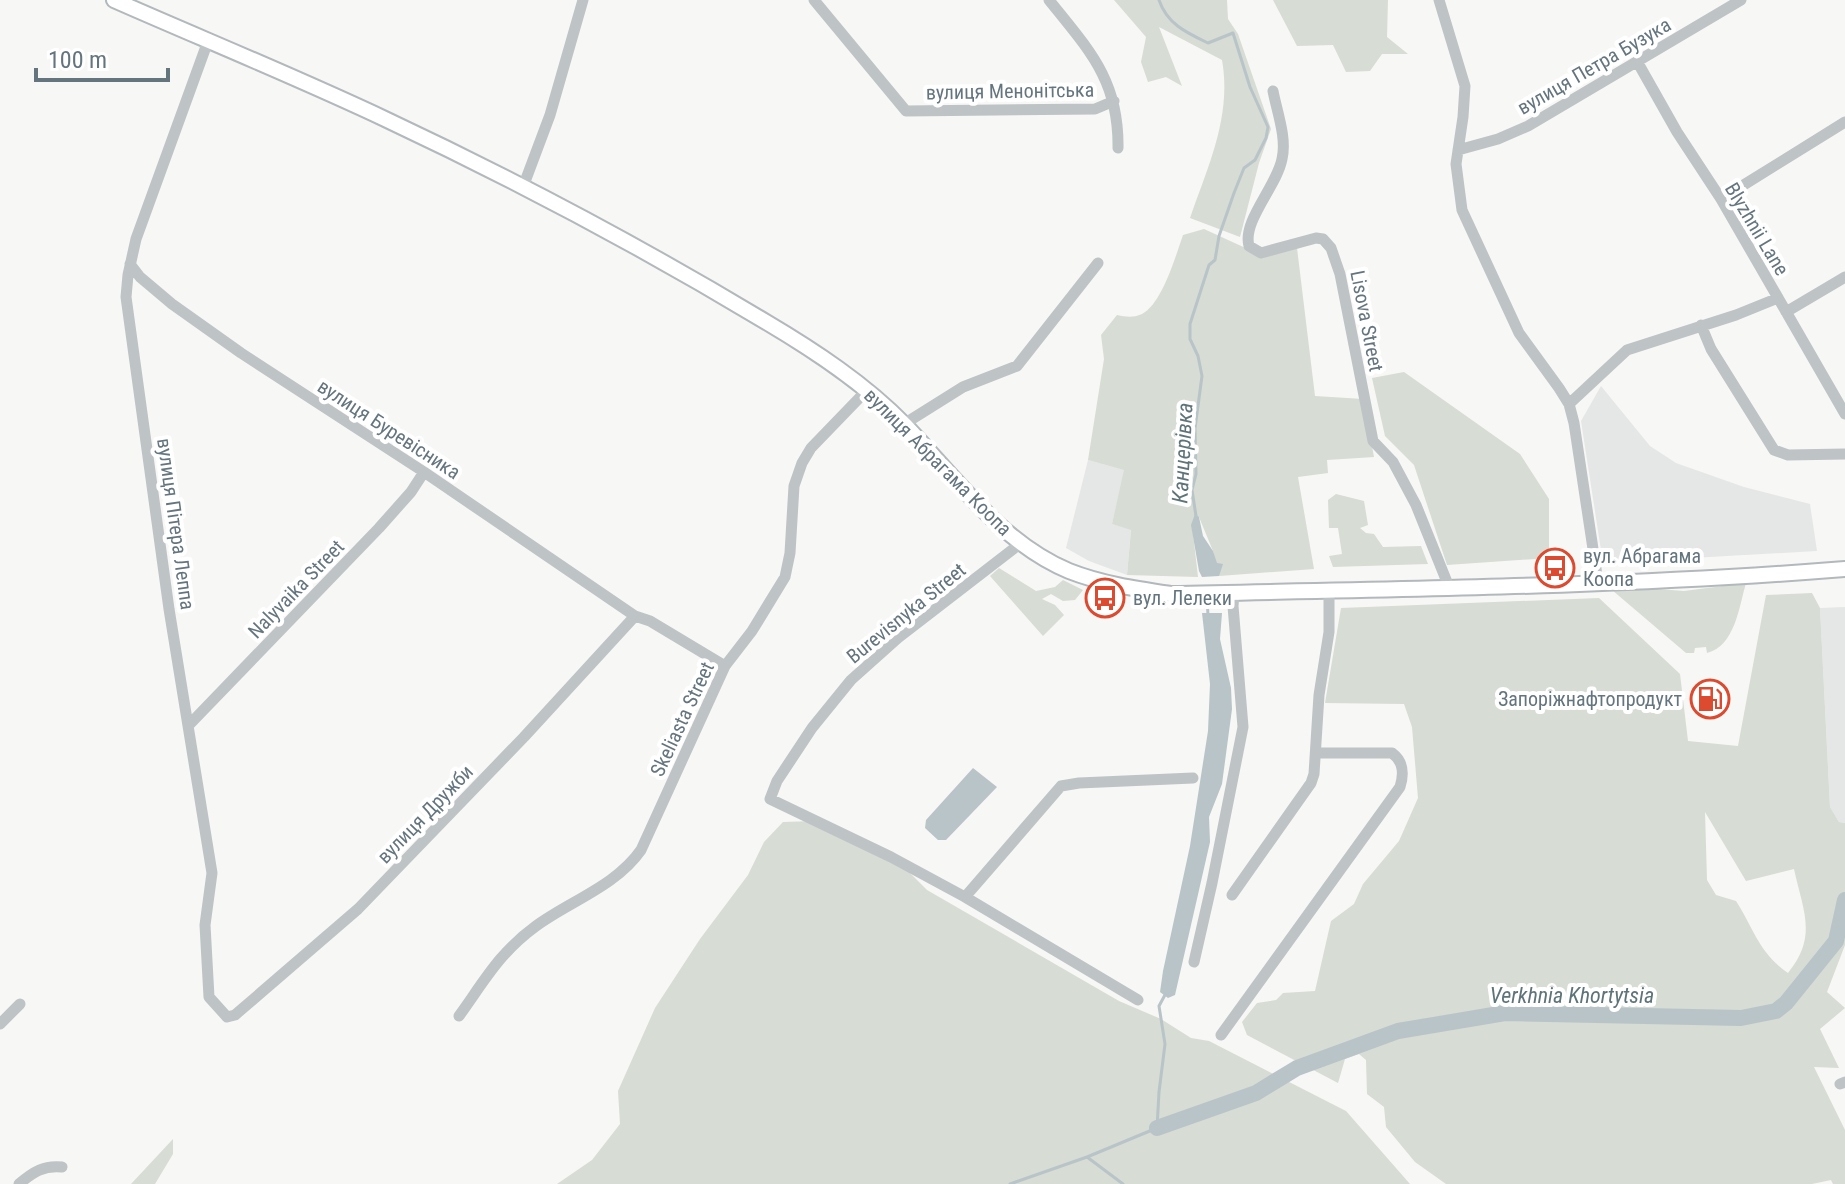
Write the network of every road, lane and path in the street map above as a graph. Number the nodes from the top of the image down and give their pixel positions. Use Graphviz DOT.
graph roads {
  1 [pos="114,0"];
  2 [pos="583,0"];
  3 [pos="814,0"];
  4 [pos="1049,0"];
  5 [pos="1455,0"];
  6 [pos="1741,0"];
  7 [pos="1440,4"];
  8 [pos="208,41"];
  9 [pos="1638,63"];
  10 [pos="1273,91"];
  11 [pos="1114,101"];
  12 [pos="1845,122"];
  13 [pos="1118,148"];
  14 [pos="1458,150"];
  15 [pos="523,187"];
  16 [pos="1721,199"];
  17 [pos="1098,263"];
  18 [pos="130,264"];
  19 [pos="1845,277"];
  20 [pos="1778,298"];
  21 [pos="1786,312"];
  22 [pos="1701,325"];
  23 [pos="867,390"];
  24 [pos="1569,404"];
  25 [pos="1845,414"];
  26 [pos="904,424"];
  27 [pos="1845,454"];
  28 [pos="424,472"];
  29 [pos="1021,543"];
  30 [pos="1845,569"];
  31 [pos="1598,582"];
  32 [pos="1449,587"];
  33 [pos="1329,589"];
  34 [pos="1234,592"];
  35 [pos="635,616"];
  36 [pos="725,666"];
  37 [pos="188,726"];
  38 [pos="1317,753"];
  39 [pos="1193,778"];
  40 [pos="1232,895"];
  41 [pos="965,897"];
  42 [pos="1194,962"];
  43 [pos="1138,1000"];
  44 [pos="20,1004"];
  45 [pos="225,1016"];
  46 [pos="459,1016"];
  47 [pos="0,1024"];
  48 [pos="1221,1035"];
  49 [pos="62,1167"];
  50 [pos="19,1184"];
  1 -- 8 [label="main road, вулиця Абрагама Коопа"];
  2 -- 15 [label="street"];
  3 -- 11 [label="street, вулиця Менонітська"];
  4 -- 11 [label="street"];
  5 -- 7 [label="street"];
  6 -- 9 [label="street, вулиця Петра Бузука"];
  7 -- 14 [label="street"];
  8 -- 15 [label="main road, вулиця Абрагама Коопа"];
  8 -- 18 [label="street, вулиця Пітера Леппа"];
  9 -- 14 [label="street, вулиця Петра Бузука"];
  9 -- 16 [label="street, Blyzhnii Lane"];
  10 -- 32 [label="street, Lisova Street"];
  11 -- 13 [label="street"];
  12 -- 16 [label="street"];
  14 -- 24 [label="street"];
  15 -- 23 [label="main road, вулиця Абрагама Коопа"];
  16 -- 20 [label="street, Blyzhnii Lane"];
  17 -- 26 [label="street"];
  18 -- 28 [label="street, вулиця Буревісника"];
  18 -- 37 [label="street, вулиця Пітера Леппа"];
  19 -- 21 [label="street"];
  20 -- 21 [label="street, Blyzhnii Lane"];
  20 -- 22 [label="street"];
  21 -- 25 [label="street, Blyzhnii Lane"];
  22 -- 24 [label="street"];
  22 -- 27 [label="street"];
  23 -- 26 [label="main road, вулиця Абрагама Коопа"];
  23 -- 36 [label="street, Skeliasta Street"];
  24 -- 31 [label="street"];
  26 -- 29 [label="main road, вулиця Абрагама Коопа"];
  28 -- 35 [label="street, вулиця Буревісника"];
  28 -- 37 [label="street, Nalyvaika Street"];
  29 -- 34 [label="main road, вулиця Абрагама Коопа"];
  29 -- 41 [label="street, Burevisnyka Street"];
  30 -- 31 [label="main road, вулиця Абрагама Коопа"];
  31 -- 32 [label="main road, вулиця Абрагама Коопа"];
  32 -- 33 [label="main road, вулиця Абрагама Коопа"];
  33 -- 34 [label="main road, вулиця Абрагама Коопа"];
  33 -- 38 [label="street"];
  34 -- 42 [label="street"];
  35 -- 36 [label="street"];
  35 -- 45 [label="street, вулиця Дружби"];
  36 -- 46 [label="street, Skeliasta Street"];
  37 -- 45 [label="street, вулиця Пітера Леппа"];
  38 -- 40 [label="street"];
  38 -- 48 [label="street"];
  39 -- 41 [label="street"];
  41 -- 43 [label="street"];
  44 -- 47 [label="street"];
  49 -- 50 [label="street"];
}
